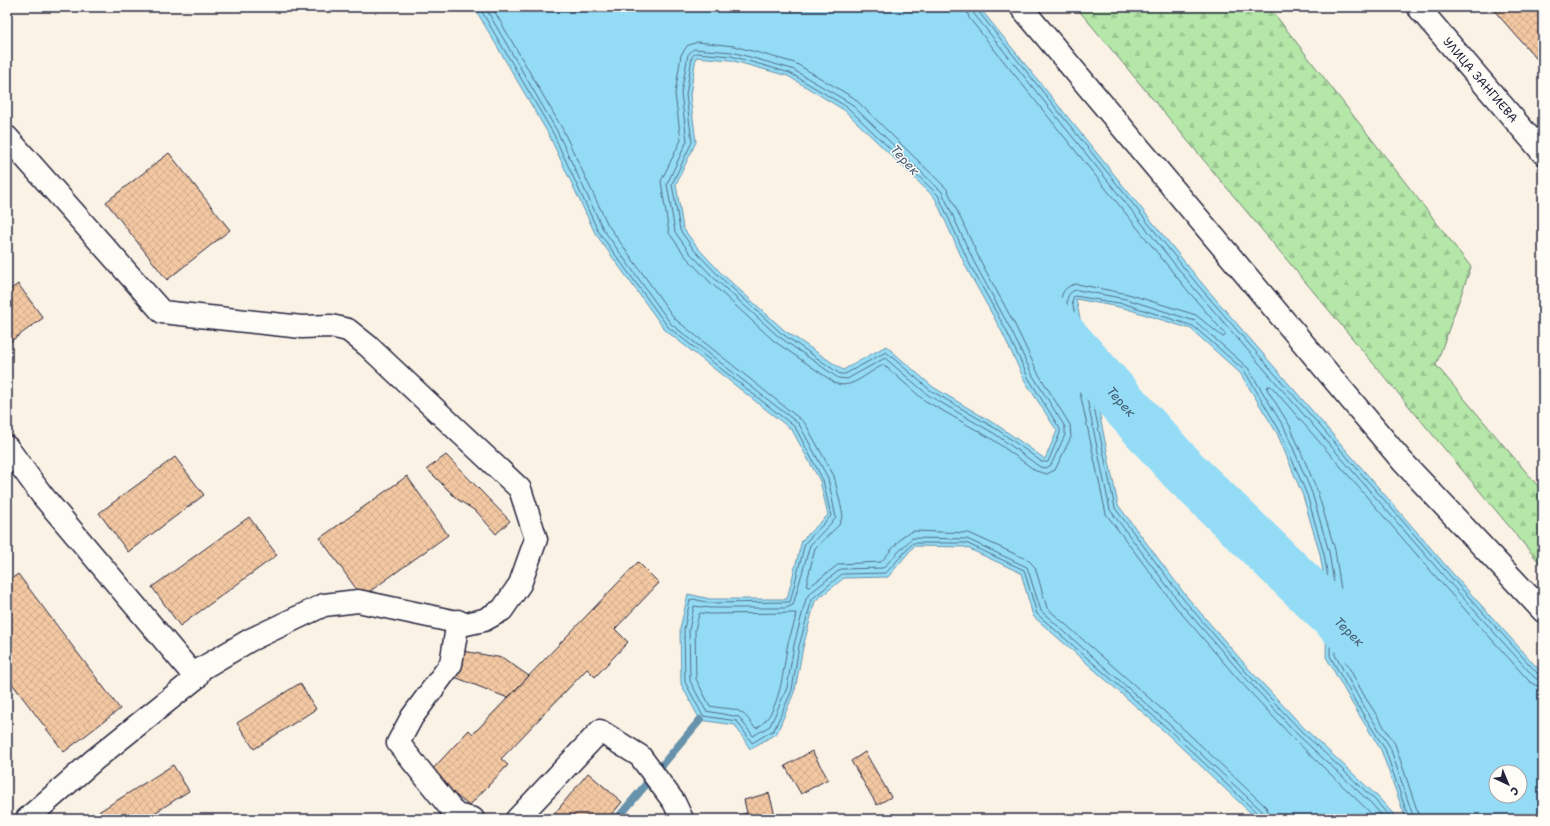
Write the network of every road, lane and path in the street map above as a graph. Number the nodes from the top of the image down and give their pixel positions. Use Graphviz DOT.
graph roads {
  1 [pos="1021,7"];
  2 [pos="1418,7"];
  3 [pos="7,137"];
  4 [pos="1543,153"];
  5 [pos="7,447"];
  6 [pos="1543,611"];
  7 [pos="458,622"];
  8 [pos="196,678"];
  9 [pos="678,810"];
  10 [pos="27,819"];
  11 [pos="473,819"];
  12 [pos="517,819"];
  1 -- 6 [label="street"];
  2 -- 4 [label="street, УЛИЦА ЗАНГИЕВА"];
  3 -- 7 [label="street"];
  5 -- 8 [label="street"];
  7 -- 8 [label="street"];
  7 -- 11 [label="street"];
  8 -- 10 [label="street"];
  9 -- 12 [label="street"];
}
